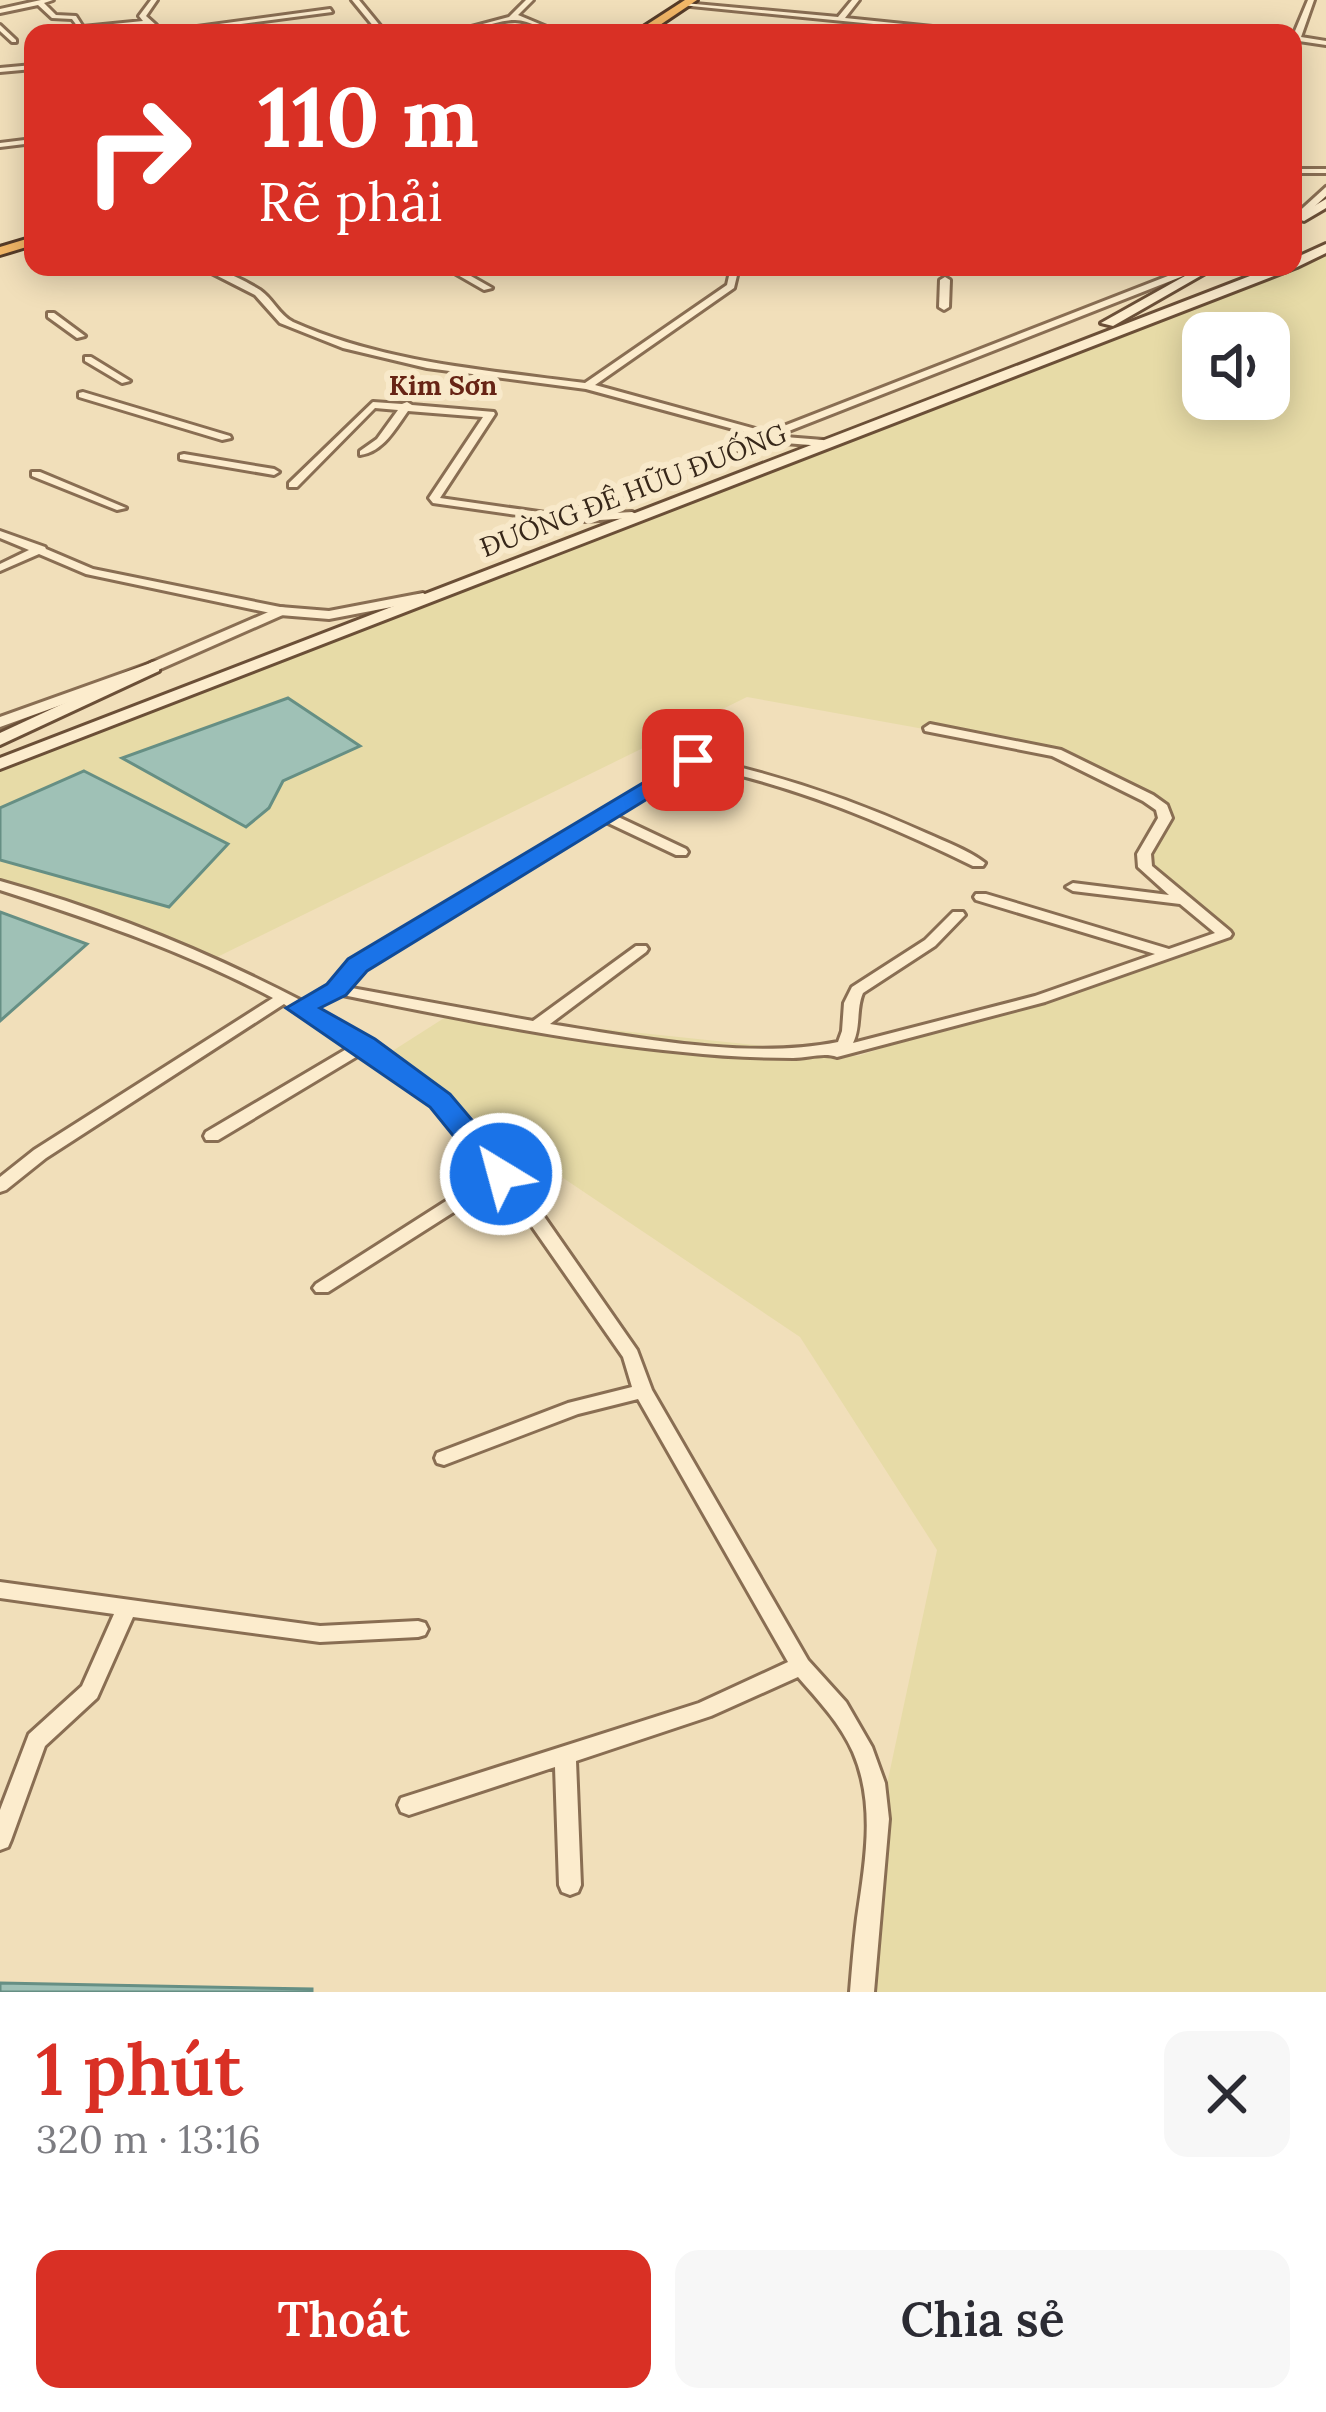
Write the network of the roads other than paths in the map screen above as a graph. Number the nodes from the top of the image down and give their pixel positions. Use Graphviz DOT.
graph roads {
  1 [pos="52,0"];
  2 [pos="154,0"];
  3 [pos="355,0"];
  4 [pos="530,0"];
  5 [pos="856,0"];
  6 [pos="40,3"];
  7 [pos="688,3"];
  8 [pos="0,11"];
  9 [pos="330,11"];
  10 [pos="512,17"];
  11 [pos="840,19"];
  12 [pos="150,22"];
  13 [pos="78,24"];
  14 [pos="130,24"];
  15 [pos="153,24"];
  16 [pos="228,24"];
  17 [pos="375,24"];
  18 [pos="486,24"];
  19 [pos="539,24"];
  20 [pos="654,24"];
  21 [pos="893,24"];
  22 [pos="0,27"];
  23 [pos="14,41"];
  24 [pos="1326,190"];
  25 [pos="1302,215"];
  26 [pos="223,276"];
  27 [pos="465,276"];
  28 [pos="736,276"];
  29 [pos="1178,276"];
  30 [pos="1194,276"];
  31 [pos="1261,276"];
  32 [pos="945,280"];
  33 [pos="487,288"];
  34 [pos="944,307"];
  35 [pos="51,315"];
  36 [pos="80,337"];
  37 [pos="1061,351"];
  38 [pos="88,359"];
  39 [pos="125,381"];
  40 [pos="587,386"];
  41 [pos="83,395"];
  42 [pos="407,405"];
  43 [pos="770,435"];
  44 [pos="226,438"];
  45 [pos="789,448"];
  46 [pos="364,453"];
  47 [pos="184,457"];
  48 [pos="274,472"];
  49 [pos="36,474"];
  50 [pos="293,484"];
  51 [pos="121,508"];
  52 [pos="632,515"];
  53 [pos="555,518"];
  54 [pos="0,533"];
  55 [pos="41,549"];
  56 [pos="0,568"];
  57 [pos="423,597"];
  58 [pos="280,610"];
  59 [pos="153,667"];
  60 [pos="0,722"];
  61 [pos="930,728"];
  62 [pos="0,740"];
  63 [pos="0,764"];
  64 [pos="603,815"];
  65 [pos="681,852"];
  66 [pos="978,863"];
  67 [pos="0,884"];
  68 [pos="1073,887"];
  69 [pos="981,897"];
  70 [pos="1182,901"];
  71 [pos="958,915"];
  72 [pos="641,950"];
  73 [pos="1171,954"];
  74 [pos="336,989"];
  75 [pos="281,999"];
  76 [pos="299,1008"];
  77 [pos="538,1024"];
  78 [pos="365,1045"];
  79 [pos="822,1054"];
  80 [pos="212,1136"];
  81 [pos="501,1174"];
  82 [pos="0,1186"];
  83 [pos="322,1288"];
  84 [pos="643,1391"];
  85 [pos="444,1458"];
  86 [pos="0,1590"];
  87 [pos="127,1607"];
  88 [pos="418,1629"];
  89 [pos="801,1666"];
  90 [pos="566,1757"];
  91 [pos="409,1805"];
  92 [pos="0,1840"];
  93 [pos="570,1885"];
  94 [pos="862,1992"];
  1 -- 6 [label="street"];
  2 -- 12 [label="street"];
  3 -- 17 [label="street"];
  4 -- 10 [label="street"];
  5 -- 11 [label="street"];
  6 -- 8 [label="street"];
  6 -- 13 [label="street"];
  7 -- 11 [label="street"];
  7 -- 20 [label="highway"];
  9 -- 16 [label="street"];
  10 -- 18 [label="street"];
  10 -- 19 [label="street"];
  11 -- 21 [label="street"];
  12 -- 14 [label="street"];
  12 -- 15 [label="street"];
  22 -- 23 [label="street"];
  24 -- 25 [label="street"];
  26 -- 40 [label="street"];
  27 -- 33 [label="street"];
  28 -- 40 [label="street"];
  29 -- 43 [label="street"];
  30 -- 37 [label="main road"];
  31 -- 37 [label="main road, ĐƯỜNG ĐÊ HỮU ĐUỐNG"];
  32 -- 34 [label="street"];
  35 -- 36 [label="street"];
  37 -- 45 [label="main road, ĐƯỜNG ĐÊ HỮU ĐUỐNG"];
  38 -- 39 [label="street"];
  40 -- 43 [label="street"];
  41 -- 44 [label="street"];
  42 -- 46 [label="street"];
  42 -- 50 [label="street"];
  42 -- 53 [label="street"];
  43 -- 45 [label="street"];
  43 -- 53 [label="street"];
  45 -- 52 [label="main road, ĐƯỜNG ĐÊ HỮU ĐUỐNG"];
  47 -- 48 [label="street"];
  49 -- 51 [label="street"];
  52 -- 53 [label="street"];
  52 -- 57 [label="main road, ĐƯỜNG ĐÊ HỮU ĐUỐNG"];
  54 -- 55 [label="street"];
  55 -- 56 [label="street"];
  55 -- 58 [label="street"];
  57 -- 58 [label="street"];
  57 -- 63 [label="main road, ĐƯỜNG ĐÊ HỮU ĐUỐNG"];
  58 -- 59 [label="street"];
  59 -- 60 [label="street"];
  59 -- 62 [label="main road"];
  61 -- 70 [label="street"];
  64 -- 65 [label="street"];
  64 -- 66 [label="street"];
  64 -- 74 [label="street"];
  67 -- 75 [label="street"];
  68 -- 70 [label="street"];
  69 -- 73 [label="street"];
  70 -- 73 [label="street"];
  71 -- 79 [label="street"];
  72 -- 77 [label="street"];
  73 -- 79 [label="street"];
  74 -- 76 [label="street"];
  74 -- 77 [label="street"];
  75 -- 76 [label="street"];
  75 -- 82 [label="street"];
  76 -- 78 [label="street"];
  77 -- 79 [label="street"];
  78 -- 80 [label="street"];
  78 -- 81 [label="street"];
  81 -- 83 [label="street"];
  81 -- 84 [label="street"];
  84 -- 85 [label="street"];
  84 -- 89 [label="street"];
  86 -- 87 [label="street"];
  87 -- 88 [label="street"];
  87 -- 92 [label="street"];
  89 -- 90 [label="street"];
  89 -- 94 [label="street"];
  90 -- 91 [label="street"];
  90 -- 93 [label="street"];
}
